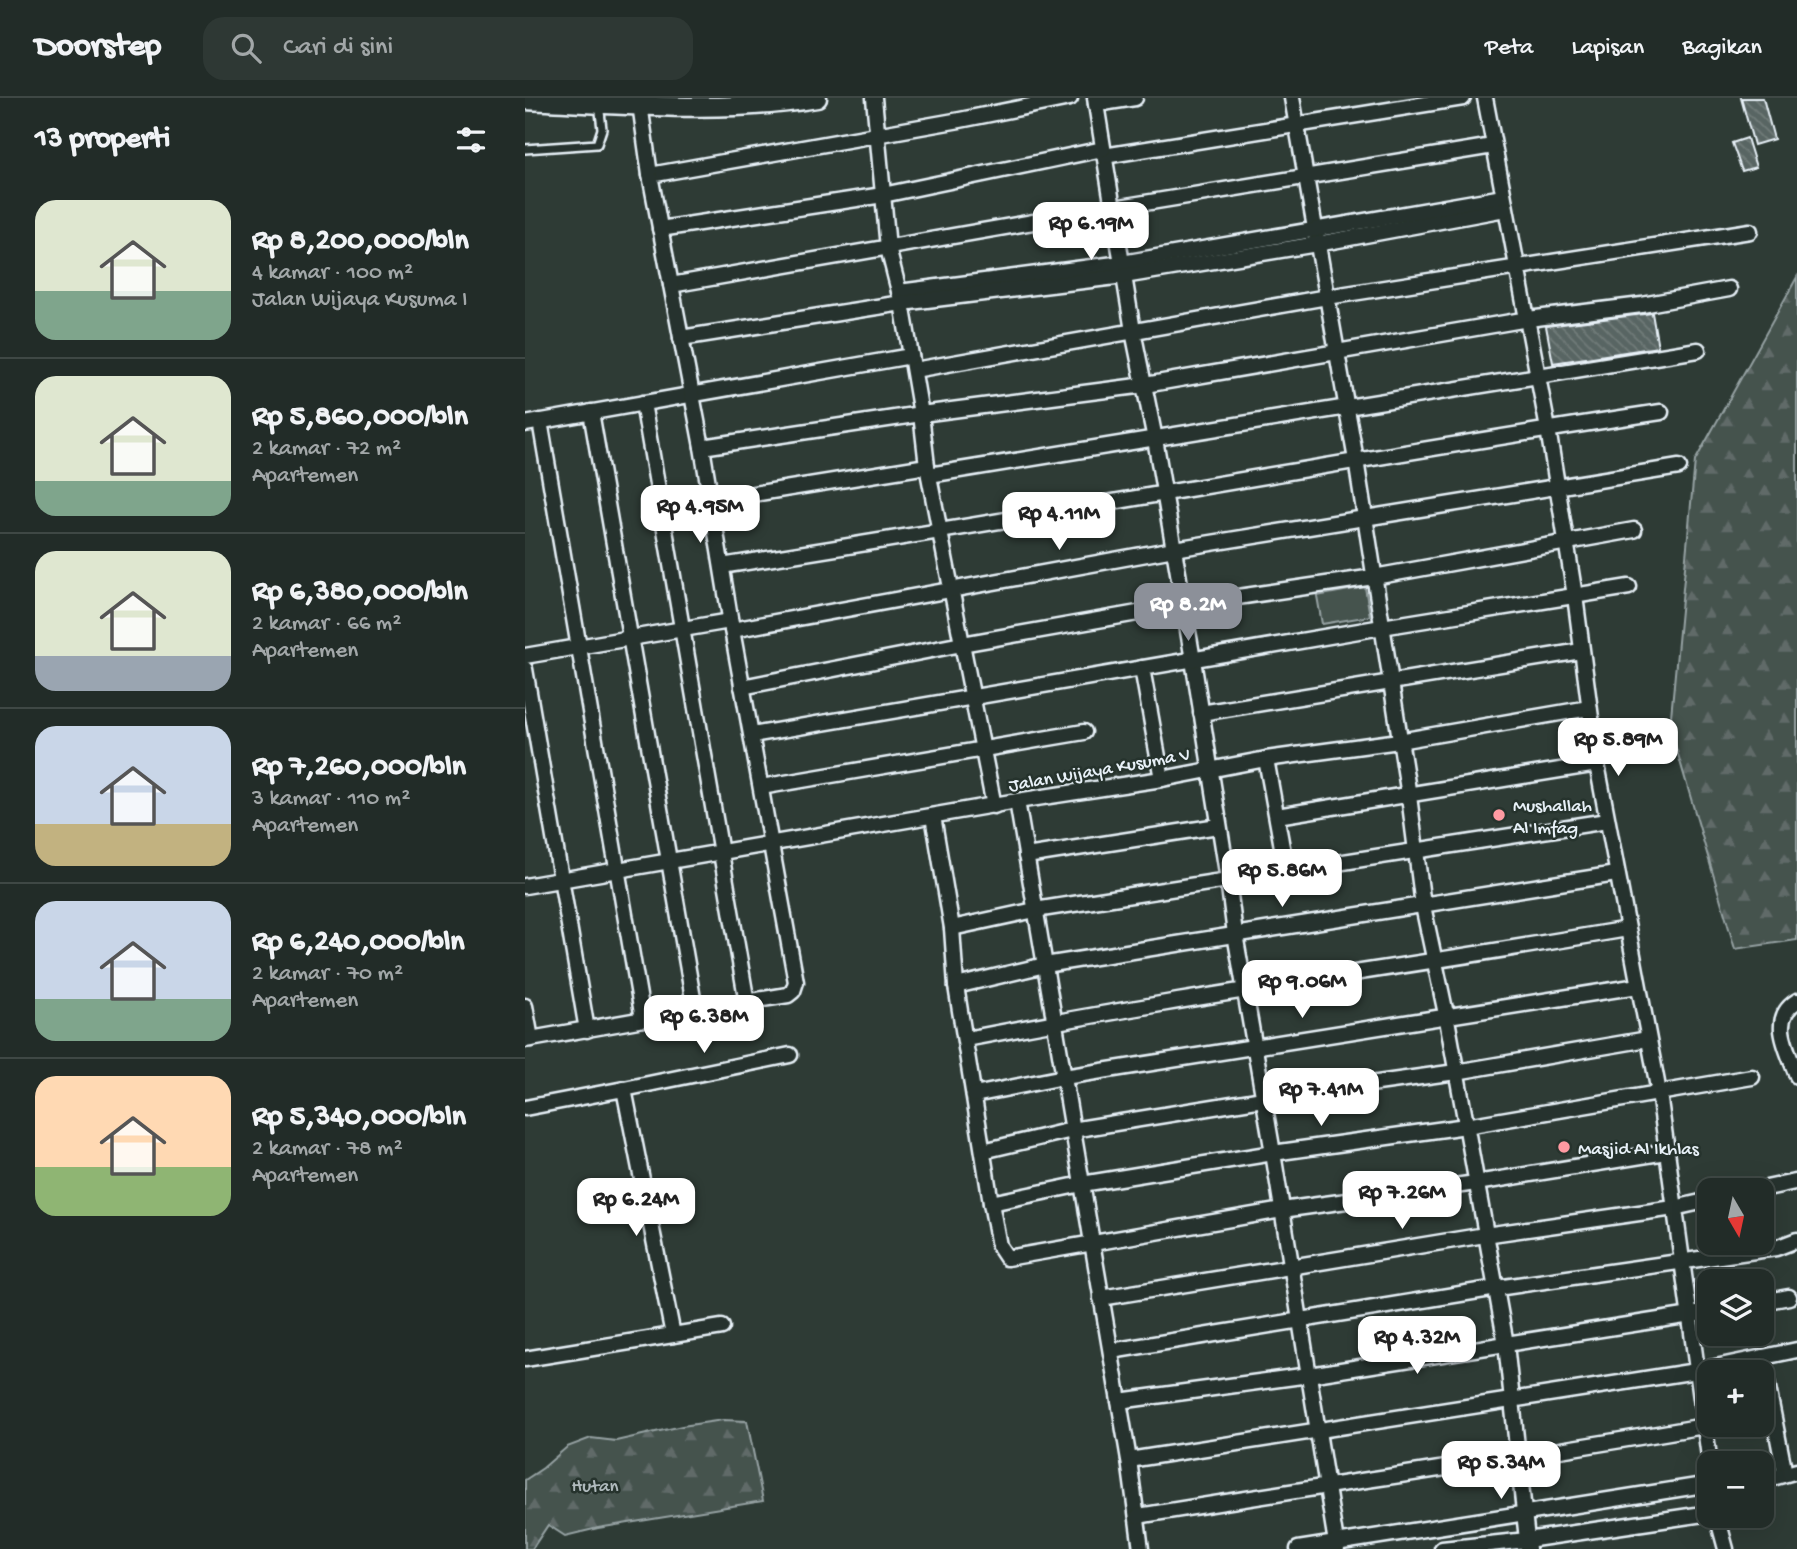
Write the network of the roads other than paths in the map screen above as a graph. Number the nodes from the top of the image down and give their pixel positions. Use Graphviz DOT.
graph roads {
  1 [pos="817,98"];
  2 [pos="874,98"];
  3 [pos="1070,98"];
  4 [pos="1135,98"];
  5 [pos="1291,98"];
  6 [pos="1463,98"];
  7 [pos="1485,98"];
  8 [pos="525,100"];
  9 [pos="1095,101"];
  10 [pos="599,103"];
  11 [pos="640,104"];
  12 [pos="1296,126"];
  13 [pos="878,135"];
  14 [pos="1493,146"];
  15 [pos="525,149"];
  16 [pos="1104,153"];
  17 [pos="650,175"];
  18 [pos="1305,177"];
  19 [pos="883,195"];
  20 [pos="1504,203"];
  21 [pos="1114,208"];
  22 [pos="660,229"];
  23 [pos="1750,231"];
  24 [pos="1316,237"];
  25 [pos="888,248"];
  26 [pos="1518,268"];
  27 [pos="1123,269"];
  28 [pos="671,285"];
  29 [pos="1729,289"];
  30 [pos="1327,297"];
  31 [pos="900,298"];
  32 [pos="1528,319"];
  33 [pos="1133,331"];
  34 [pos="681,338"];
  35 [pos="1698,350"];
  36 [pos="1338,352"];
  37 [pos="912,363"];
  38 [pos="1538,375"];
  39 [pos="1145,384"];
  40 [pos="692,395"];
  41 [pos="643,403"];
  42 [pos="1347,406"];
  43 [pos="591,412"];
  44 [pos="1661,412"];
  45 [pos="921,414"];
  46 [pos="532,422"];
  47 [pos="1548,429"];
  48 [pos="1155,439"];
  49 [pos="702,447"];
  50 [pos="1356,460"];
  51 [pos="1679,467"];
  52 [pos="928,470"];
  53 [pos="1557,486"];
  54 [pos="1164,493"];
  55 [pos="710,501"];
  56 [pos="1365,519"];
  57 [pos="1635,530"];
  58 [pos="940,532"];
  59 [pos="1566,542"];
  60 [pos="1174,549"];
  61 [pos="722,566"];
  62 [pos="1374,577"];
  63 [pos="1629,587"];
  64 [pos="951,590"];
  65 [pos="1575,596"];
  66 [pos="1183,605"];
  67 [pos="731,626"];
  68 [pos="1382,627"];
  69 [pos="682,629"];
  70 [pos="630,638"];
  71 [pos="962,644"];
  72 [pos="579,647"];
  73 [pos="1581,651"];
  74 [pos="525,656"];
  75 [pos="1193,660"];
  76 [pos="1142,668"];
  77 [pos="525,669"];
  78 [pos="1391,682"];
  79 [pos="742,687"];
  80 [pos="972,698"];
  81 [pos="1589,708"];
  82 [pos="1201,713"];
  83 [pos="1084,732"];
  84 [pos="753,735"];
  85 [pos="1399,741"];
  86 [pos="982,749"];
  87 [pos="1266,759"];
  88 [pos="1597,764"];
  89 [pos="1210,769"];
  90 [pos="1162,779"];
  91 [pos="761,786"];
  92 [pos="1409,796"];
  93 [pos="1017,802"];
  94 [pos="994,806"];
  95 [pos="933,816"];
  96 [pos="1276,816"];
  97 [pos="1608,821"];
  98 [pos="1218,826"];
  99 [pos="770,844"];
  100 [pos="1415,850"];
  101 [pos="721,853"];
  102 [pos="1026,856"];
  103 [pos="669,862"];
  104 [pos="1286,869"];
  105 [pos="617,870"];
  106 [pos="1616,874"];
  107 [pos="1228,879"];
  108 [pos="561,880"];
  109 [pos="525,887"];
  110 [pos="1423,906"];
  111 [pos="1035,910"];
  112 [pos="952,928"];
  113 [pos="1627,929"];
  114 [pos="1235,934"];
  115 [pos="1433,962"];
  116 [pos="1045,965"];
  117 [pos="956,986"];
  118 [pos="1637,986"];
  119 [pos="1245,991"];
  120 [pos="1797,1001"];
  121 [pos="747,1003"];
  122 [pos="525,1006"];
  123 [pos="695,1010"];
  124 [pos="1446,1014"];
  125 [pos="643,1019"];
  126 [pos="1054,1022"];
  127 [pos="587,1030"];
  128 [pos="966,1039"];
  129 [pos="1648,1039"];
  130 [pos="528,1040"];
  131 [pos="1254,1046"];
  132 [pos="790,1055"];
  133 [pos="1456,1072"];
  134 [pos="1797,1076"];
  135 [pos="1063,1077"];
  136 [pos="1752,1077"];
  137 [pos="624,1089"];
  138 [pos="1659,1093"];
  139 [pos="974,1095"];
  140 [pos="1263,1099"];
  141 [pos="525,1108"];
  142 [pos="1466,1126"];
  143 [pos="1072,1130"];
  144 [pos="983,1151"];
  145 [pos="1273,1153"];
  146 [pos="1667,1153"];
  147 [pos="1795,1182"];
  148 [pos="1476,1183"];
  149 [pos="1082,1184"];
  150 [pos="1775,1186"];
  151 [pos="991,1203"];
  152 [pos="1697,1203"];
  153 [pos="1674,1208"];
  154 [pos="1282,1210"];
  155 [pos="1485,1235"];
  156 [pos="1797,1240"];
  157 [pos="1092,1245"];
  158 [pos="1683,1262"];
  159 [pos="1291,1267"];
  160 [pos="1497,1288"];
  161 [pos="1789,1297"];
  162 [pos="1101,1298"];
  163 [pos="1774,1300"];
  164 [pos="1697,1314"];
  165 [pos="1689,1316"];
  166 [pos="1300,1321"];
  167 [pos="722,1327"];
  168 [pos="673,1335"];
  169 [pos="1506,1344"];
  170 [pos="1797,1350"];
  171 [pos="1111,1351"];
  172 [pos="1762,1357"];
  173 [pos="525,1359"];
  174 [pos="1696,1371"];
  175 [pos="1309,1375"];
  176 [pos="1697,1378"];
  177 [pos="1119,1401"];
  178 [pos="1512,1401"];
  179 [pos="1697,1427"];
  180 [pos="1317,1429"];
  181 [pos="1518,1458"];
  182 [pos="1129,1460"];
  183 [pos="1791,1473"];
  184 [pos="1774,1478"];
  185 [pos="1326,1485"];
  186 [pos="1697,1486"];
  187 [pos="1524,1515"];
  188 [pos="1697,1515"];
  189 [pos="1138,1516"];
  190 [pos="1720,1528"];
  191 [pos="1527,1545"];
  192 [pos="1336,1546"];
  193 [pos="1472,1547"];
  194 [pos="1142,1549"];
  195 [pos="1298,1549"];
  196 [pos="1442,1549"];
  197 [pos="1725,1549"];
  1 -- 11 [label="street"];
  2 -- 13 [label="street"];
  3 -- 13 [label="street"];
  4 -- 9 [label="street"];
  5 -- 12 [label="street"];
  6 -- 12 [label="street"];
  7 -- 14 [label="street"];
  8 -- 10 [label="street"];
  9 -- 16 [label="street"];
  10 -- 11 [label="street"];
  10 -- 15 [label="lane"];
  11 -- 17 [label="street"];
  12 -- 16 [label="street"];
  12 -- 18 [label="street"];
  13 -- 17 [label="street"];
  13 -- 19 [label="street"];
  14 -- 18 [label="street"];
  14 -- 20 [label="street"];
  16 -- 19 [label="street"];
  16 -- 21 [label="street"];
  17 -- 22 [label="street"];
  18 -- 21 [label="street"];
  18 -- 24 [label="street"];
  19 -- 22 [label="street"];
  19 -- 25 [label="street"];
  20 -- 24 [label="street"];
  20 -- 26 [label="street"];
  21 -- 25 [label="street"];
  21 -- 27 [label="street"];
  22 -- 28 [label="street"];
  23 -- 26 [label="street"];
  24 -- 27 [label="street"];
  24 -- 30 [label="street"];
  25 -- 28 [label="street"];
  25 -- 31 [label="street"];
  26 -- 30 [label="street"];
  26 -- 32 [label="street"];
  27 -- 31 [label="street"];
  27 -- 33 [label="street"];
  28 -- 34 [label="street"];
  29 -- 32 [label="street"];
  30 -- 33 [label="street"];
  30 -- 36 [label="street"];
  31 -- 34 [label="street"];
  31 -- 37 [label="street"];
  32 -- 36 [label="street"];
  32 -- 38 [label="street"];
  33 -- 37 [label="street"];
  33 -- 39 [label="street"];
  34 -- 40 [label="street"];
  35 -- 38 [label="street"];
  36 -- 39 [label="street"];
  36 -- 42 [label="street"];
  37 -- 40 [label="street"];
  37 -- 45 [label="street"];
  38 -- 42 [label="street"];
  38 -- 47 [label="street"];
  39 -- 45 [label="street"];
  39 -- 48 [label="street"];
  40 -- 41 [label="street"];
  40 -- 49 [label="street"];
  41 -- 43 [label="street"];
  41 -- 69 [label="street"];
  42 -- 48 [label="street"];
  42 -- 50 [label="street"];
  43 -- 46 [label="street"];
  43 -- 70 [label="street"];
  44 -- 47 [label="street"];
  45 -- 49 [label="street"];
  45 -- 52 [label="street"];
  46 -- 72 [label="street"];
  47 -- 50 [label="street"];
  47 -- 53 [label="street"];
  48 -- 52 [label="street"];
  48 -- 54 [label="street"];
  49 -- 55 [label="street"];
  50 -- 54 [label="street"];
  50 -- 56 [label="street"];
  51 -- 53 [label="street"];
  52 -- 55 [label="street"];
  52 -- 58 [label="street"];
  53 -- 56 [label="street"];
  53 -- 59 [label="street"];
  54 -- 58 [label="street"];
  54 -- 60 [label="street"];
  55 -- 61 [label="street"];
  56 -- 60 [label="street"];
  56 -- 62 [label="street"];
  57 -- 59 [label="street"];
  58 -- 61 [label="street"];
  58 -- 64 [label="street"];
  59 -- 62 [label="street"];
  59 -- 65 [label="street"];
  60 -- 64 [label="street"];
  60 -- 66 [label="street"];
  61 -- 67 [label="street"];
  62 -- 66 [label="street"];
  62 -- 68 [label="street"];
  63 -- 65 [label="street"];
  64 -- 67 [label="street"];
  64 -- 71 [label="street"];
  65 -- 68 [label="street"];
  65 -- 73 [label="street"];
  66 -- 71 [label="street"];
  66 -- 75 [label="street"];
  67 -- 69 [label="street"];
  67 -- 79 [label="street"];
  68 -- 75 [label="street"];
  68 -- 78 [label="street"];
  69 -- 70 [label="street"];
  69 -- 101 [label="street"];
  70 -- 72 [label="street"];
  70 -- 103 [label="street"];
  71 -- 79 [label="street"];
  71 -- 80 [label="street"];
  72 -- 74 [label="street"];
  72 -- 105 [label="street"];
  73 -- 78 [label="street"];
  73 -- 81 [label="street"];
  75 -- 76 [label="street"];
  75 -- 82 [label="street"];
  76 -- 80 [label="street"];
  76 -- 90 [label="street"];
  77 -- 108 [label="street"];
  78 -- 82 [label="street"];
  78 -- 85 [label="street"];
  79 -- 84 [label="street"];
  80 -- 84 [label="street"];
  80 -- 86 [label="street"];
  81 -- 85 [label="street, Jalan Wijaya Kusuma V"];
  81 -- 88 [label="street"];
  82 -- 89 [label="street"];
  83 -- 86 [label="street"];
  84 -- 91 [label="street"];
  85 -- 87 [label="street, Jalan Wijaya Kusuma V"];
  85 -- 92 [label="street"];
  86 -- 91 [label="street"];
  86 -- 94 [label="street"];
  87 -- 89 [label="street, Jalan Wijaya Kusuma V"];
  87 -- 96 [label="street"];
  88 -- 92 [label="street"];
  88 -- 97 [label="street"];
  89 -- 90 [label="street, Jalan Wijaya Kusuma V"];
  89 -- 98 [label="street"];
  90 -- 93 [label="street, Jalan Wijaya Kusuma V"];
  91 -- 99 [label="street"];
  92 -- 96 [label="street"];
  92 -- 100 [label="street"];
  93 -- 94 [label="street, Jalan Wijaya Kusuma V"];
  93 -- 102 [label="street"];
  94 -- 95 [label="street, Jalan Wijaya Kusuma V"];
  95 -- 99 [label="street, Jalan Wijaya Kusuma V"];
  95 -- 112 [label="street"];
  96 -- 104 [label="street"];
  97 -- 100 [label="street"];
  97 -- 106 [label="street"];
  98 -- 102 [label="street"];
  98 -- 107 [label="street"];
  99 -- 101 [label="street, Jalan Wijaya Kusuma V"];
  99 -- 121 [label="street"];
  100 -- 104 [label="street"];
  100 -- 110 [label="street"];
  101 -- 103 [label="street, Jalan Wijaya Kusuma V"];
  101 -- 121 [label="street"];
  102 -- 111 [label="street"];
  103 -- 105 [label="street, Jalan Wijaya Kusuma V"];
  103 -- 123 [label="street"];
  104 -- 107 [label="street"];
  105 -- 108 [label="street, Jalan Wijaya Kusuma V"];
  105 -- 125 [label="street"];
  106 -- 110 [label="street"];
  106 -- 113 [label="street"];
  107 -- 111 [label="street"];
  107 -- 114 [label="street"];
  108 -- 109 [label="street, Jalan Wijaya Kusuma V"];
  108 -- 127 [label="street"];
  110 -- 114 [label="street"];
  110 -- 115 [label="street"];
  111 -- 112 [label="street"];
  111 -- 116 [label="street"];
  112 -- 117 [label="street"];
  113 -- 115 [label="street"];
  113 -- 118 [label="street"];
  114 -- 116 [label="street"];
  114 -- 119 [label="street"];
  115 -- 119 [label="street"];
  115 -- 124 [label="street"];
  116 -- 117 [label="street"];
  116 -- 126 [label="street"];
  117 -- 128 [label="street"];
  118 -- 124 [label="street"];
  118 -- 129 [label="street"];
  119 -- 126 [label="street"];
  119 -- 131 [label="street"];
  120 -- 134 [label="street"];
  121 -- 123 [label="street"];
  122 -- 130 [label="street"];
  123 -- 125 [label="street"];
  124 -- 131 [label="street"];
  124 -- 133 [label="street"];
  125 -- 127 [label="street"];
  126 -- 128 [label="street"];
  126 -- 135 [label="street"];
  127 -- 130 [label="street"];
  128 -- 139 [label="street"];
  129 -- 133 [label="street"];
  129 -- 138 [label="street"];
  131 -- 135 [label="street"];
  131 -- 140 [label="street"];
  132 -- 137 [label="street"];
  133 -- 140 [label="street"];
  133 -- 142 [label="street"];
  135 -- 139 [label="street"];
  135 -- 143 [label="street"];
  136 -- 138 [label="street"];
  137 -- 141 [label="street"];
  137 -- 168 [label="street"];
  138 -- 142 [label="street"];
  138 -- 146 [label="street"];
  139 -- 144 [label="street"];
  140 -- 143 [label="street"];
  140 -- 145 [label="street"];
  142 -- 145 [label="street"];
  142 -- 148 [label="street"];
  143 -- 144 [label="street"];
  143 -- 149 [label="street"];
  144 -- 151 [label="street"];
  145 -- 149 [label="street"];
  145 -- 154 [label="street"];
  146 -- 148 [label="street"];
  146 -- 153 [label="street"];
  147 -- 150 [label="street"];
  148 -- 154 [label="street"];
  148 -- 155 [label="street"];
  149 -- 151 [label="street"];
  149 -- 157 [label="street"];
  151 -- 157 [label="street"];
  152 -- 153 [label="street"];
  153 -- 155 [label="street"];
  153 -- 158 [label="street"];
  154 -- 157 [label="street"];
  154 -- 159 [label="street"];
  155 -- 159 [label="street"];
  155 -- 160 [label="street"];
  156 -- 158 [label="street"];
  157 -- 162 [label="street"];
  158 -- 160 [label="street"];
  158 -- 165 [label="street"];
  159 -- 162 [label="street"];
  159 -- 166 [label="street"];
  160 -- 166 [label="street"];
  160 -- 169 [label="street"];
  161 -- 163 [label="street"];
  162 -- 171 [label="street"];
  164 -- 165 [label="street"];
  165 -- 169 [label="street"];
  165 -- 174 [label="street"];
  166 -- 171 [label="street"];
  166 -- 175 [label="street"];
  167 -- 168 [label="street"];
  168 -- 173 [label="street"];
  169 -- 175 [label="street"];
  169 -- 178 [label="street"];
  170 -- 172 [label="street"];
  171 -- 177 [label="street"];
  172 -- 174 [label="street"];
  172 -- 183 [label="street"];
  174 -- 176 [label="street"];
  174 -- 178 [label="street"];
  175 -- 177 [label="street"];
  175 -- 180 [label="street"];
  177 -- 182 [label="street"];
  178 -- 180 [label="street"];
  178 -- 181 [label="street"];
  179 -- 181 [label="street"];
  180 -- 182 [label="street"];
  180 -- 185 [label="street"];
  181 -- 185 [label="street"];
  181 -- 187 [label="street"];
  182 -- 189 [label="street"];
  183 -- 184 [label="street"];
  185 -- 189 [label="street"];
  185 -- 192 [label="street"];
  186 -- 187 [label="street"];
  187 -- 191 [label="street"];
  187 -- 192 [label="street"];
  188 -- 191 [label="street"];
  189 -- 194 [label="street"];
  190 -- 197 [label="street"];
  191 -- 193 [label="street"];
  192 -- 195 [label="street"];
  193 -- 196 [label="street"];
}
